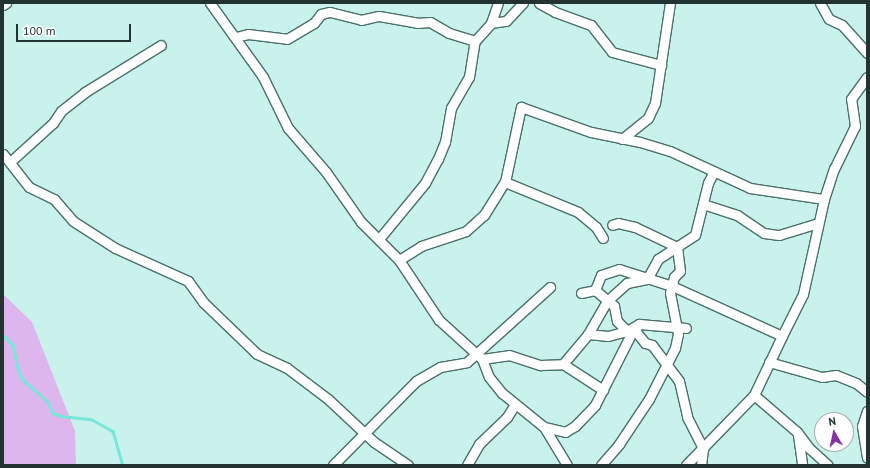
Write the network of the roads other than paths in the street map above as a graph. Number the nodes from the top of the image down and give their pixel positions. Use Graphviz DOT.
graph roads {
  1 [pos="6,3"];
  2 [pos="210,3"];
  3 [pos="498,3"];
  4 [pos="523,3"];
  5 [pos="539,3"];
  6 [pos="670,3"];
  7 [pos="820,3"];
  8 [pos="3,5"];
  9 [pos="491,23"];
  10 [pos="236,37"];
  11 [pos="475,41"];
  12 [pos="161,45"];
  13 [pos="866,49"];
  14 [pos="661,65"];
  15 [pos="867,77"];
  16 [pos="622,139"];
  17 [pos="3,154"];
  18 [pos="10,162"];
  19 [pos="714,171"];
  20 [pos="505,182"];
  21 [pos="824,199"];
  22 [pos="703,204"];
  23 [pos="818,223"];
  24 [pos="612,225"];
  25 [pos="603,238"];
  26 [pos="379,239"];
  27 [pos="677,247"];
  28 [pos="399,260"];
  29 [pos="647,279"];
  30 [pos="672,286"];
  31 [pos="550,287"];
  32 [pos="595,290"];
  33 [pos="581,293"];
  34 [pos="607,301"];
  35 [pos="681,328"];
  36 [pos="630,332"];
  37 [pos="588,334"];
  38 [pos="782,336"];
  39 [pos="479,357"];
  40 [pos="768,362"];
  41 [pos="563,364"];
  42 [pos="666,364"];
  43 [pos="603,390"];
  44 [pos="867,392"];
  45 [pos="754,395"];
  46 [pos="515,404"];
  47 [pos="867,411"];
  48 [pos="544,427"];
  49 [pos="797,432"];
  50 [pos="365,433"];
  51 [pos="703,449"];
  52 [pos="867,458"];
  53 [pos="333,465"];
  54 [pos="408,465"];
  55 [pos="467,465"];
  56 [pos="567,465"];
  57 [pos="601,465"];
  58 [pos="686,465"];
  59 [pos="702,465"];
  60 [pos="802,465"];
  61 [pos="828,465"];
  1 -- 8 [label="street"];
  2 -- 10 [label="street"];
  3 -- 9 [label="street"];
  4 -- 9 [label="street"];
  5 -- 14 [label="street"];
  6 -- 14 [label="street"];
  7 -- 13 [label="street"];
  9 -- 11 [label="street"];
  10 -- 11 [label="street"];
  10 -- 26 [label="street"];
  11 -- 26 [label="street"];
  12 -- 18 [label="street"];
  14 -- 16 [label="street"];
  15 -- 21 [label="street"];
  16 -- 19 [label="street"];
  16 -- 20 [label="street"];
  17 -- 18 [label="street"];
  18 -- 50 [label="street"];
  19 -- 21 [label="street"];
  19 -- 22 [label="street"];
  20 -- 25 [label="street"];
  20 -- 28 [label="street"];
  21 -- 23 [label="street"];
  22 -- 23 [label="street"];
  22 -- 27 [label="street"];
  23 -- 38 [label="street"];
  24 -- 27 [label="street"];
  26 -- 28 [label="street"];
  27 -- 29 [label="street"];
  27 -- 30 [label="street"];
  28 -- 39 [label="street"];
  29 -- 30 [label="street"];
  29 -- 32 [label="street"];
  29 -- 34 [label="street"];
  30 -- 35 [label="street"];
  30 -- 38 [label="street"];
  31 -- 39 [label="street"];
  32 -- 33 [label="street"];
  32 -- 34 [label="street"];
  34 -- 36 [label="street"];
  34 -- 37 [label="street"];
  35 -- 36 [label="street"];
  35 -- 42 [label="street"];
  36 -- 37 [label="street"];
  36 -- 42 [label="street"];
  36 -- 43 [label="street"];
  37 -- 41 [label="street"];
  38 -- 40 [label="street"];
  39 -- 41 [label="street"];
  39 -- 46 [label="street"];
  39 -- 50 [label="street"];
  40 -- 44 [label="street"];
  40 -- 45 [label="street"];
  41 -- 43 [label="street"];
  42 -- 51 [label="street"];
  42 -- 57 [label="street"];
  43 -- 48 [label="street"];
  45 -- 49 [label="street"];
  45 -- 51 [label="street"];
  46 -- 48 [label="street"];
  46 -- 55 [label="street"];
  47 -- 52 [label="street"];
  48 -- 56 [label="street"];
  49 -- 60 [label="street"];
  49 -- 61 [label="street"];
  50 -- 53 [label="street"];
  50 -- 54 [label="street"];
  51 -- 58 [label="street"];
  51 -- 59 [label="street"];
}
